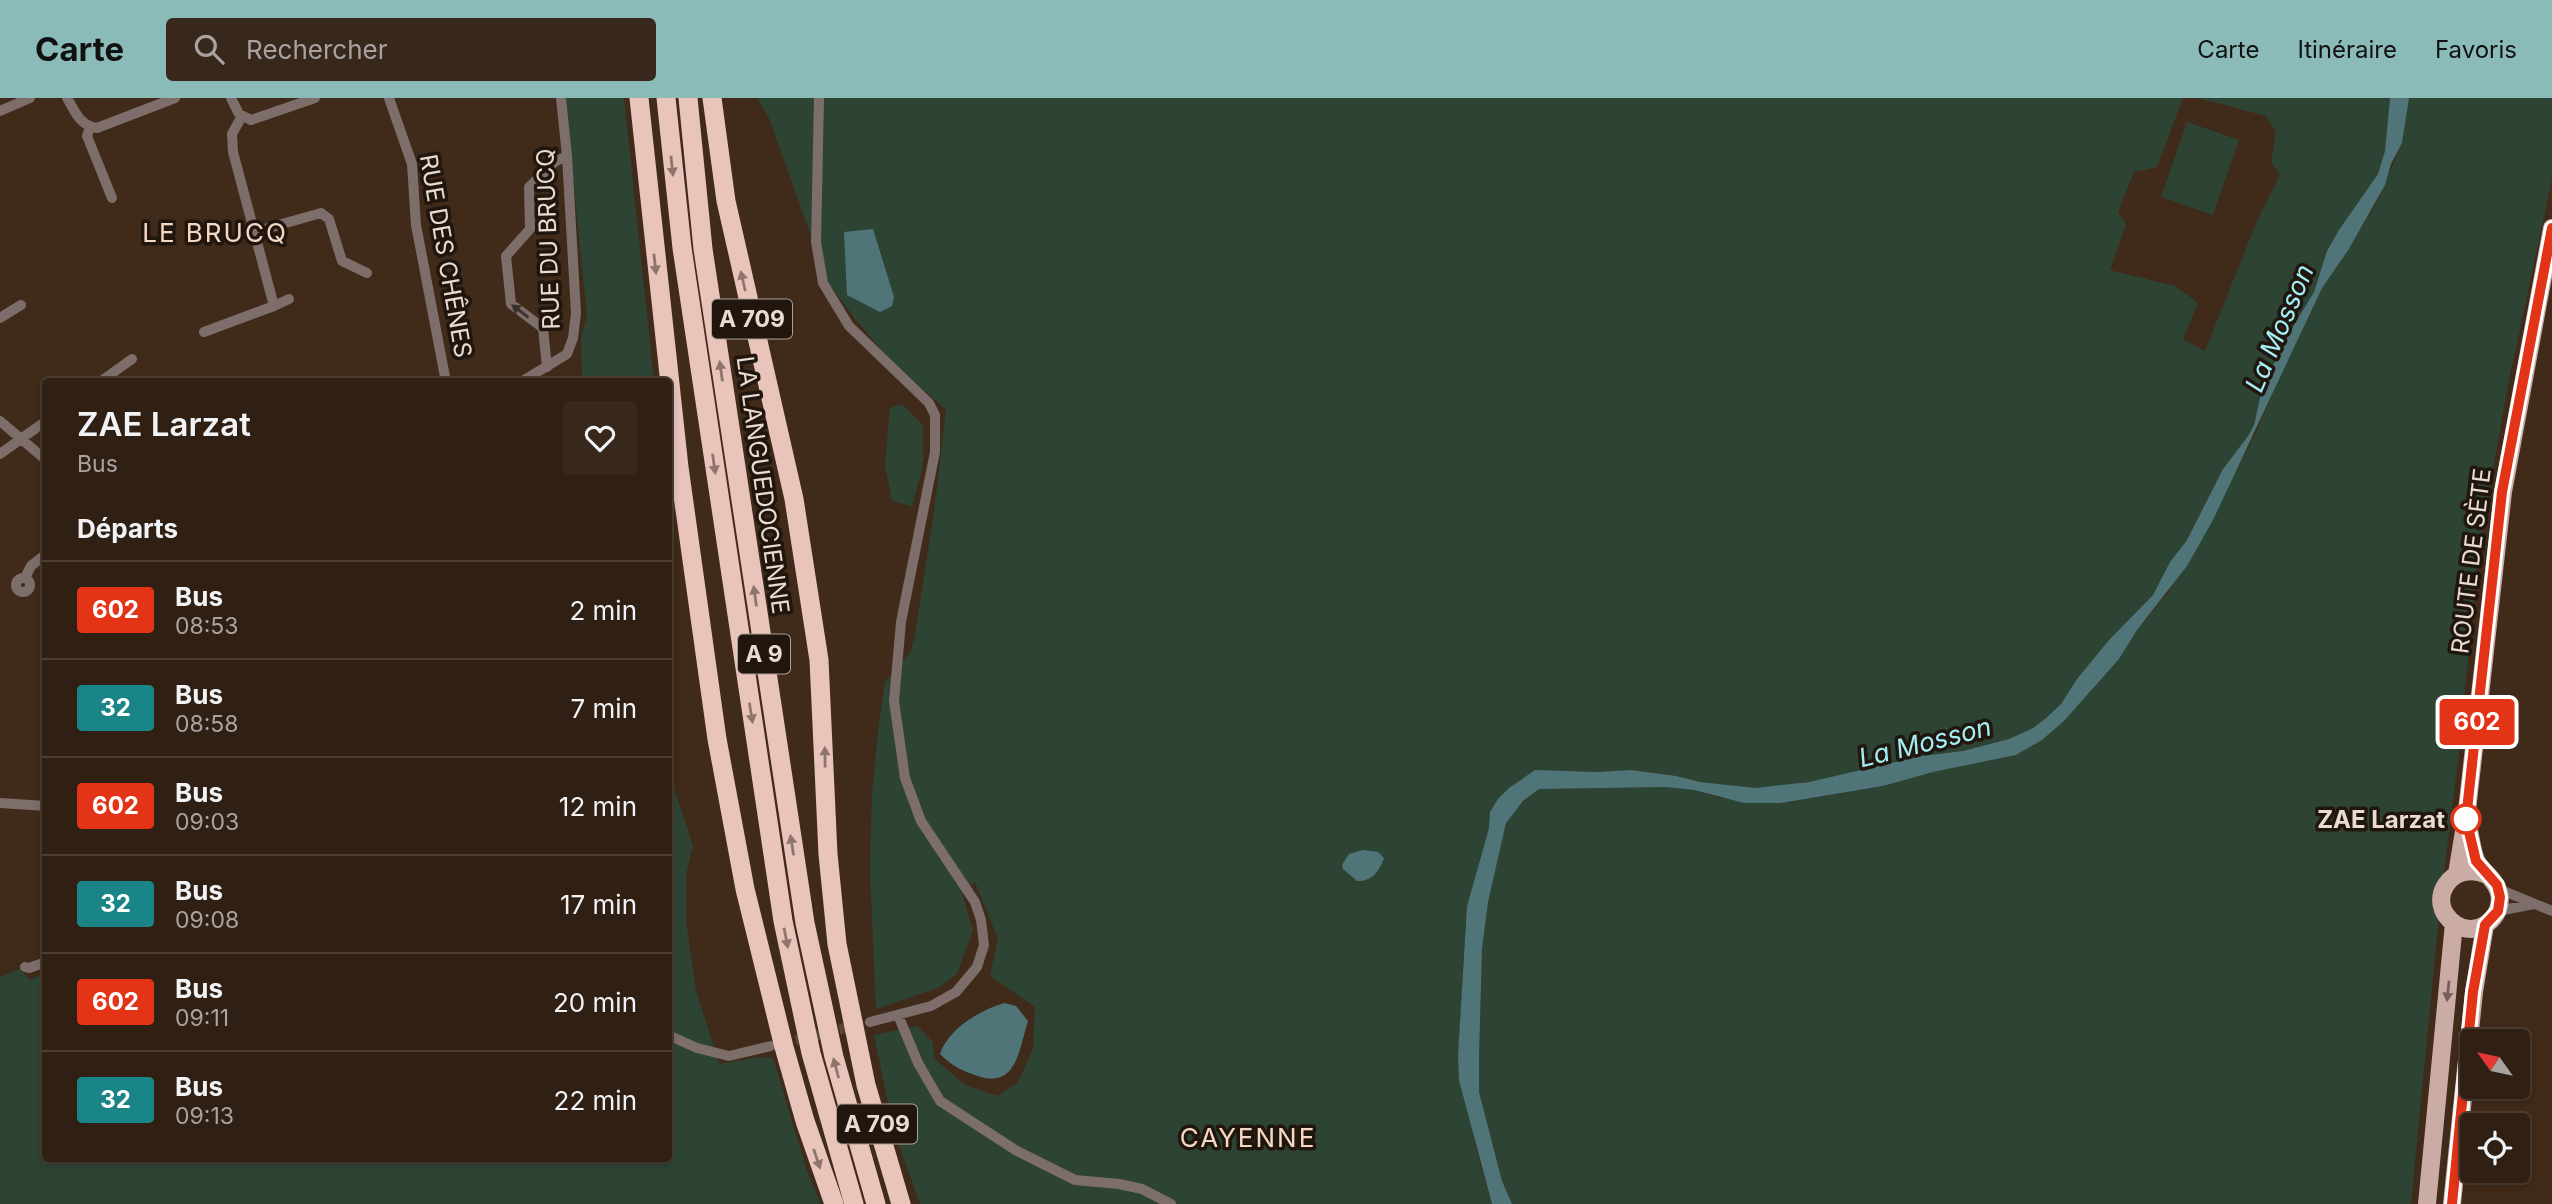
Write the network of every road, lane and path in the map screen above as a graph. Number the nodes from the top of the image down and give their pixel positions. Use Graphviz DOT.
graph roads {
  1 [pos="30,98"];
  2 [pos="67,98"];
  3 [pos="175,98"];
  4 [pos="231,98"];
  5 [pos="315,98"];
  6 [pos="389,98"];
  7 [pos="561,98"];
  8 [pos="639,98"];
  9 [pos="666,98"];
  10 [pos="688,98"];
  11 [pos="712,98"];
  12 [pos="819,98"];
  13 [pos="0,111"];
  14 [pos="242,116"];
  15 [pos="90,127"];
  16 [pos="567,156"];
  17 [pos="112,198"];
  18 [pos="2552,228"];
  19 [pos="254,232"];
  20 [pos="368,273"];
  21 [pos="289,299"];
  22 [pos="21,306"];
  23 [pos="274,306"];
  24 [pos="0,318"];
  25 [pos="204,332"];
  26 [pos="132,359"];
  27 [pos="547,367"];
  28 [pos="106,378"];
  29 [pos="445,378"];
  30 [pos="528,378"];
  31 [pos="669,378"];
  32 [pos="672,402"];
  33 [pos="0,421"];
  34 [pos="42,424"];
  35 [pos="21,438"];
  36 [pos="0,454"];
  37 [pos="42,456"];
  38 [pos="42,557"];
  39 [pos="25,578"];
  40 [pos="0,803"];
  41 [pos="42,806"];
  42 [pos="2466,819"];
  43 [pos="2457,874"];
  44 [pos="2493,882"];
  45 [pos="2534,904"];
  46 [pos="2498,911"];
  47 [pos="2552,911"];
  48 [pos="2454,923"];
  49 [pos="2485,925"];
  50 [pos="42,963"];
  51 [pos="25,967"];
  52 [pos="898,1015"];
  53 [pos="870,1022"];
  54 [pos="672,1036"];
  55 [pos="771,1046"];
  56 [pos="834,1204"];
  57 [pos="854,1204"];
  58 [pos="876,1204"];
  59 [pos="901,1204"];
  60 [pos="1171,1204"];
  61 [pos="2427,1204"];
  62 [pos="2452,1204"];
  1 -- 13 [label="street"];
  2 -- 15 [label="street"];
  3 -- 15 [label="street"];
  4 -- 14 [label="street"];
  5 -- 14 [label="street"];
  6 -- 29 [label="street, RUE DES CHÊNES"];
  7 -- 16 [label="street, RUE DU BRUCQ"];
  8 -- 31 [label="highway, A 709, one-way"];
  9 -- 57 [label="highway, LA LANGUEDOCIENNE / A 9, one-way"];
  58 -- 10 [label="highway, LA LANGUEDOCIENNE / A 9, one-way"];
  59 -- 11 [label="highway, A 709, one-way"];
  12 -- 52 [label="street"];
  14 -- 19 [label="street"];
  15 -- 17 [label="street"];
  16 -- 27 [label="street, RUE DU BRUCQ"];
  27 -- 16 [label="street, one-way"];
  18 -- 42 [label="main road, ROUTE DE SÈTE"];
  19 -- 20 [label="street"];
  19 -- 23 [label="street"];
  21 -- 23 [label="street"];
  22 -- 24 [label="street"];
  23 -- 25 [label="street"];
  26 -- 28 [label="street"];
  27 -- 30 [label="street, RUE DU BRUCQ"];
  32 -- 56 [label="highway, A 709, one-way"];
  33 -- 35 [label="street"];
  34 -- 35 [label="street"];
  35 -- 36 [label="street"];
  35 -- 37 [label="street"];
  38 -- 39 [label="street"];
  40 -- 41 [label="street"];
  42 -- 43 [label="main road, ROUTE DE SÈTE"];
  42 -- 44 [label="main road, ROUTE DE SÈTE"];
  43 -- 44 [label="main road"];
  43 -- 48 [label="main road, ROUTE DE SÈTE"];
  44 -- 45 [label="street"];
  44 -- 46 [label="main road, ROUTE DE SÈTE"];
  45 -- 46 [label="street"];
  45 -- 47 [label="street"];
  46 -- 49 [label="main road"];
  48 -- 49 [label="main road"];
  48 -- 61 [label="main road, ROUTE DE SÈTE, one-way"];
  49 -- 62 [label="main road"];
  50 -- 51 [label="street"];
  52 -- 53 [label="street"];
  52 -- 60 [label="street"];
  54 -- 55 [label="street"];
}
